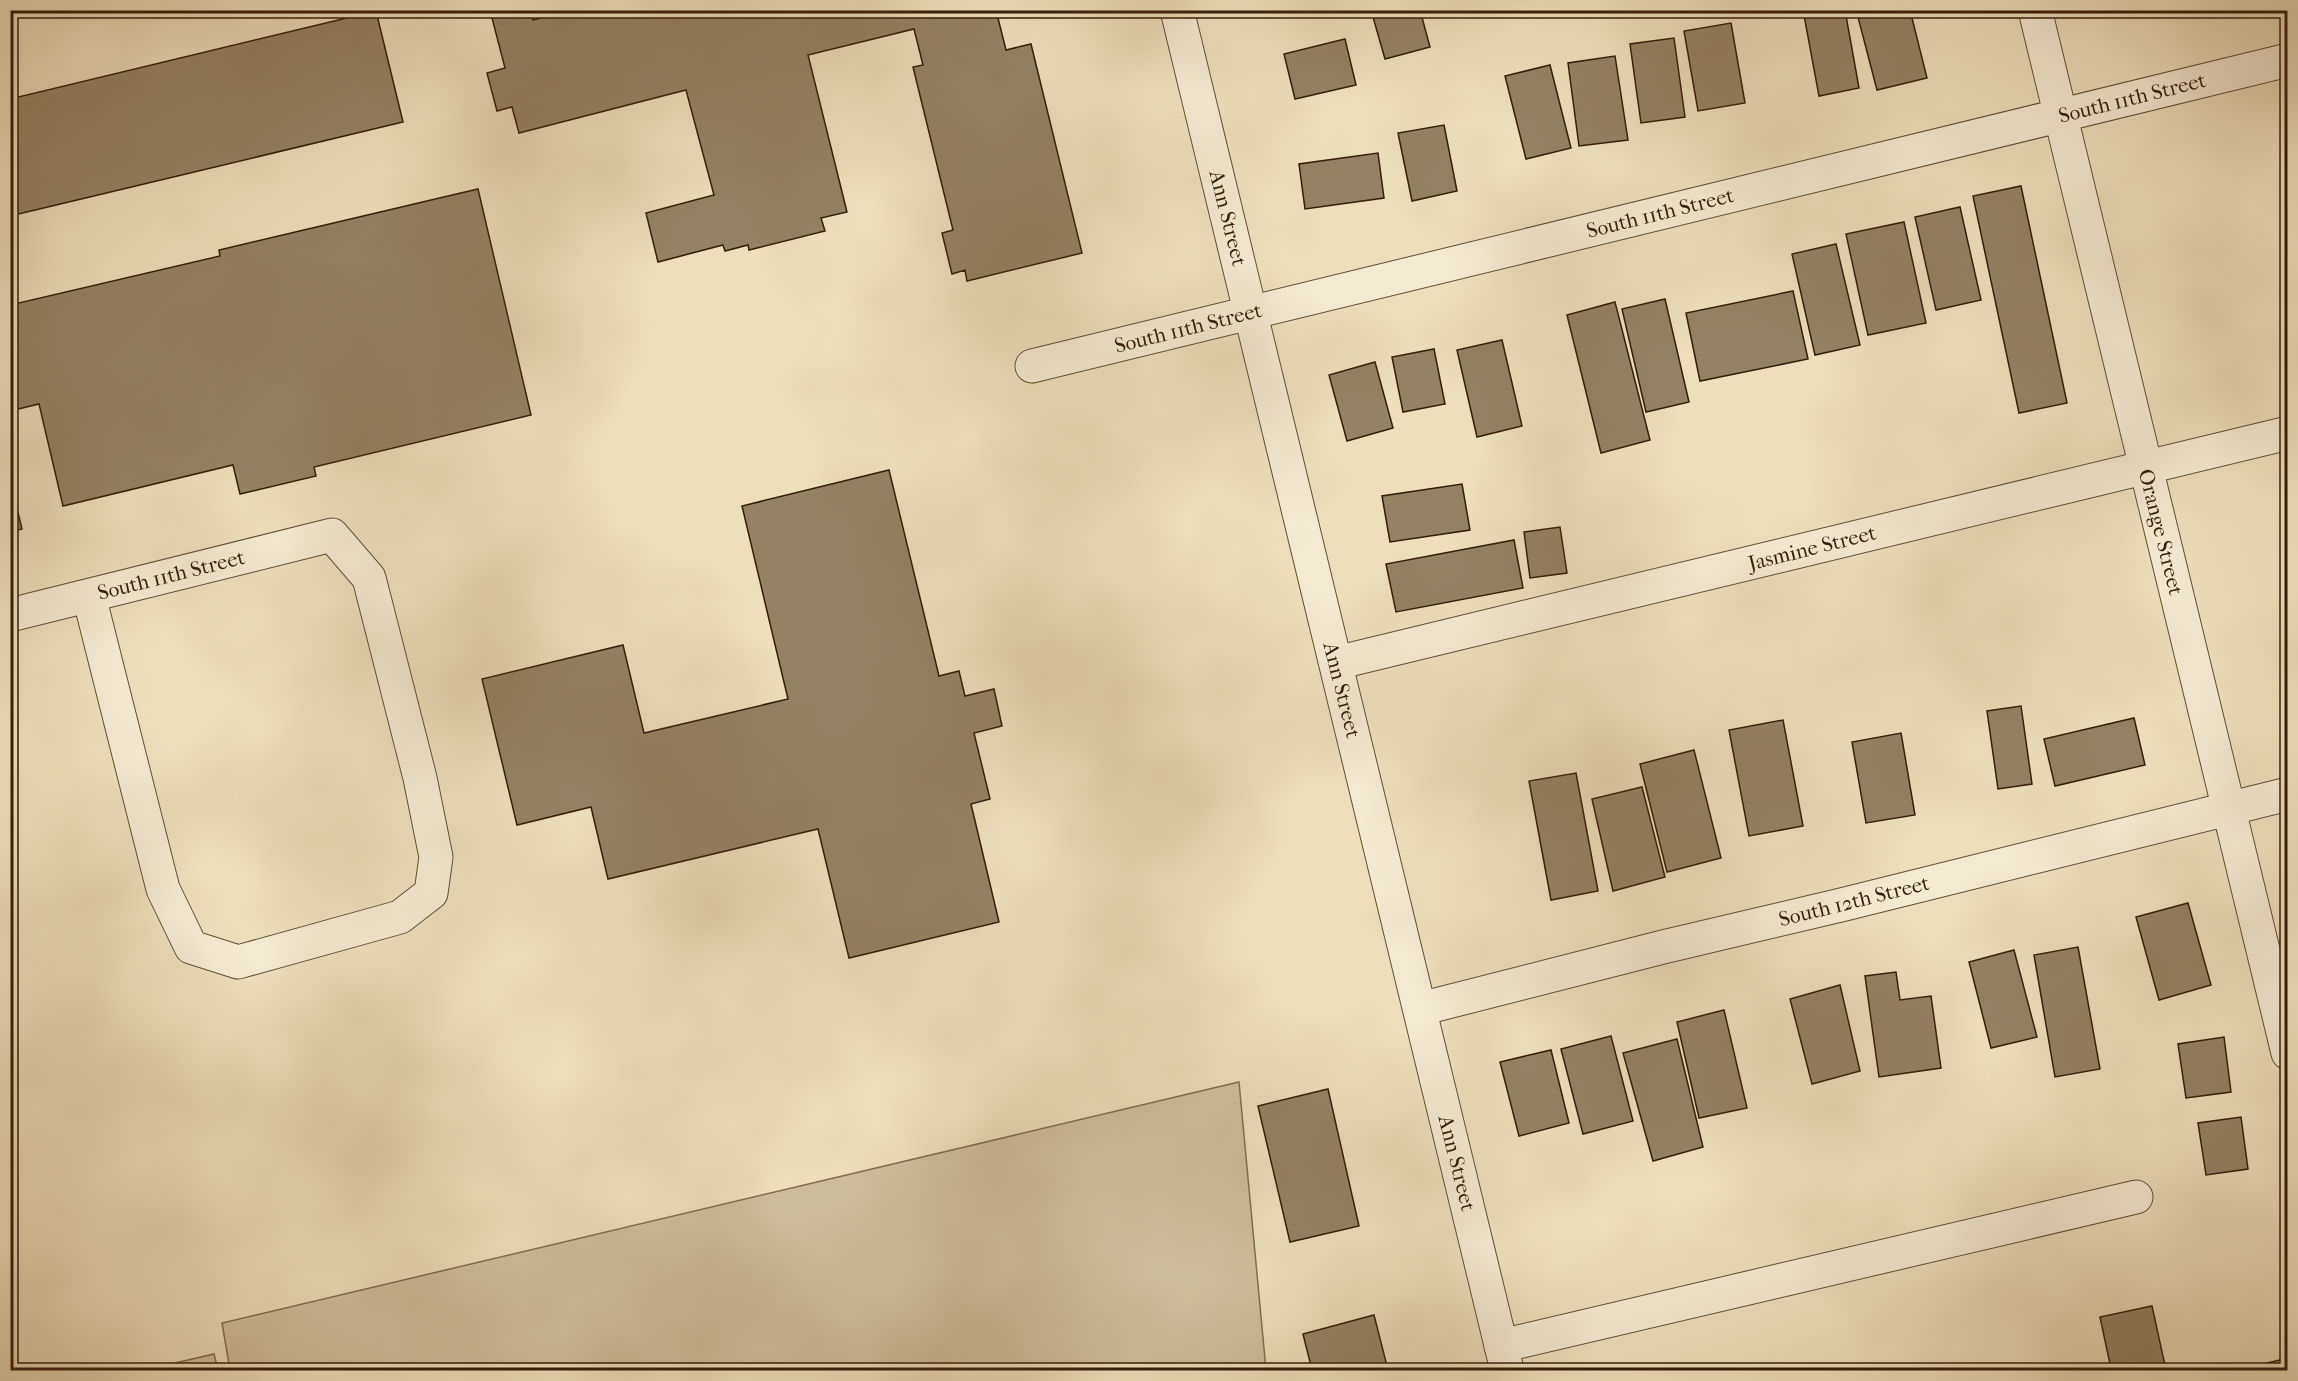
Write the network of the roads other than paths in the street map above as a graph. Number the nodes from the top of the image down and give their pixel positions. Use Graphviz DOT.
graph roads {
  1 [pos="1177,10"];
  2 [pos="2035,10"];
  3 [pos="2288,60"];
  4 [pos="2060,116"];
  5 [pos="1251,313"];
  6 [pos="1032,366"];
  7 [pos="2288,433"];
  8 [pos="2146,468"];
  9 [pos="89,596"];
  10 [pos="10,615"];
  11 [pos="1336,663"];
  12 [pos="2288,794"];
  13 [pos="2228,807"];
  14 [pos="1420,1009"];
  15 [pos="2288,1053"];
  16 [pos="2136,1197"];
  17 [pos="1504,1358"];
  1 -- 5 [label="street, Ann Street"];
  2 -- 4 [label="street, Orange Street"];
  3 -- 4 [label="street, South 11th Street"];
  4 -- 5 [label="street, South 11th Street"];
  4 -- 8 [label="street, Orange Street"];
  5 -- 6 [label="street, South 11th Street"];
  5 -- 11 [label="street, Ann Street"];
  7 -- 8 [label="street, Jasmine Street"];
  8 -- 11 [label="street, Jasmine Street"];
  8 -- 13 [label="street, Orange Street"];
  9 -- 9 [label="street, South 11th Street"];
  9 -- 10 [label="street, South 11th Street"];
  11 -- 14 [label="street, Ann Street"];
  12 -- 13 [label="street, South 12th Street"];
  13 -- 14 [label="street, South 12th Street"];
  13 -- 15 [label="street, Orange Street"];
  14 -- 17 [label="street, Ann Street"];
  16 -- 17 [label="street"];
}
